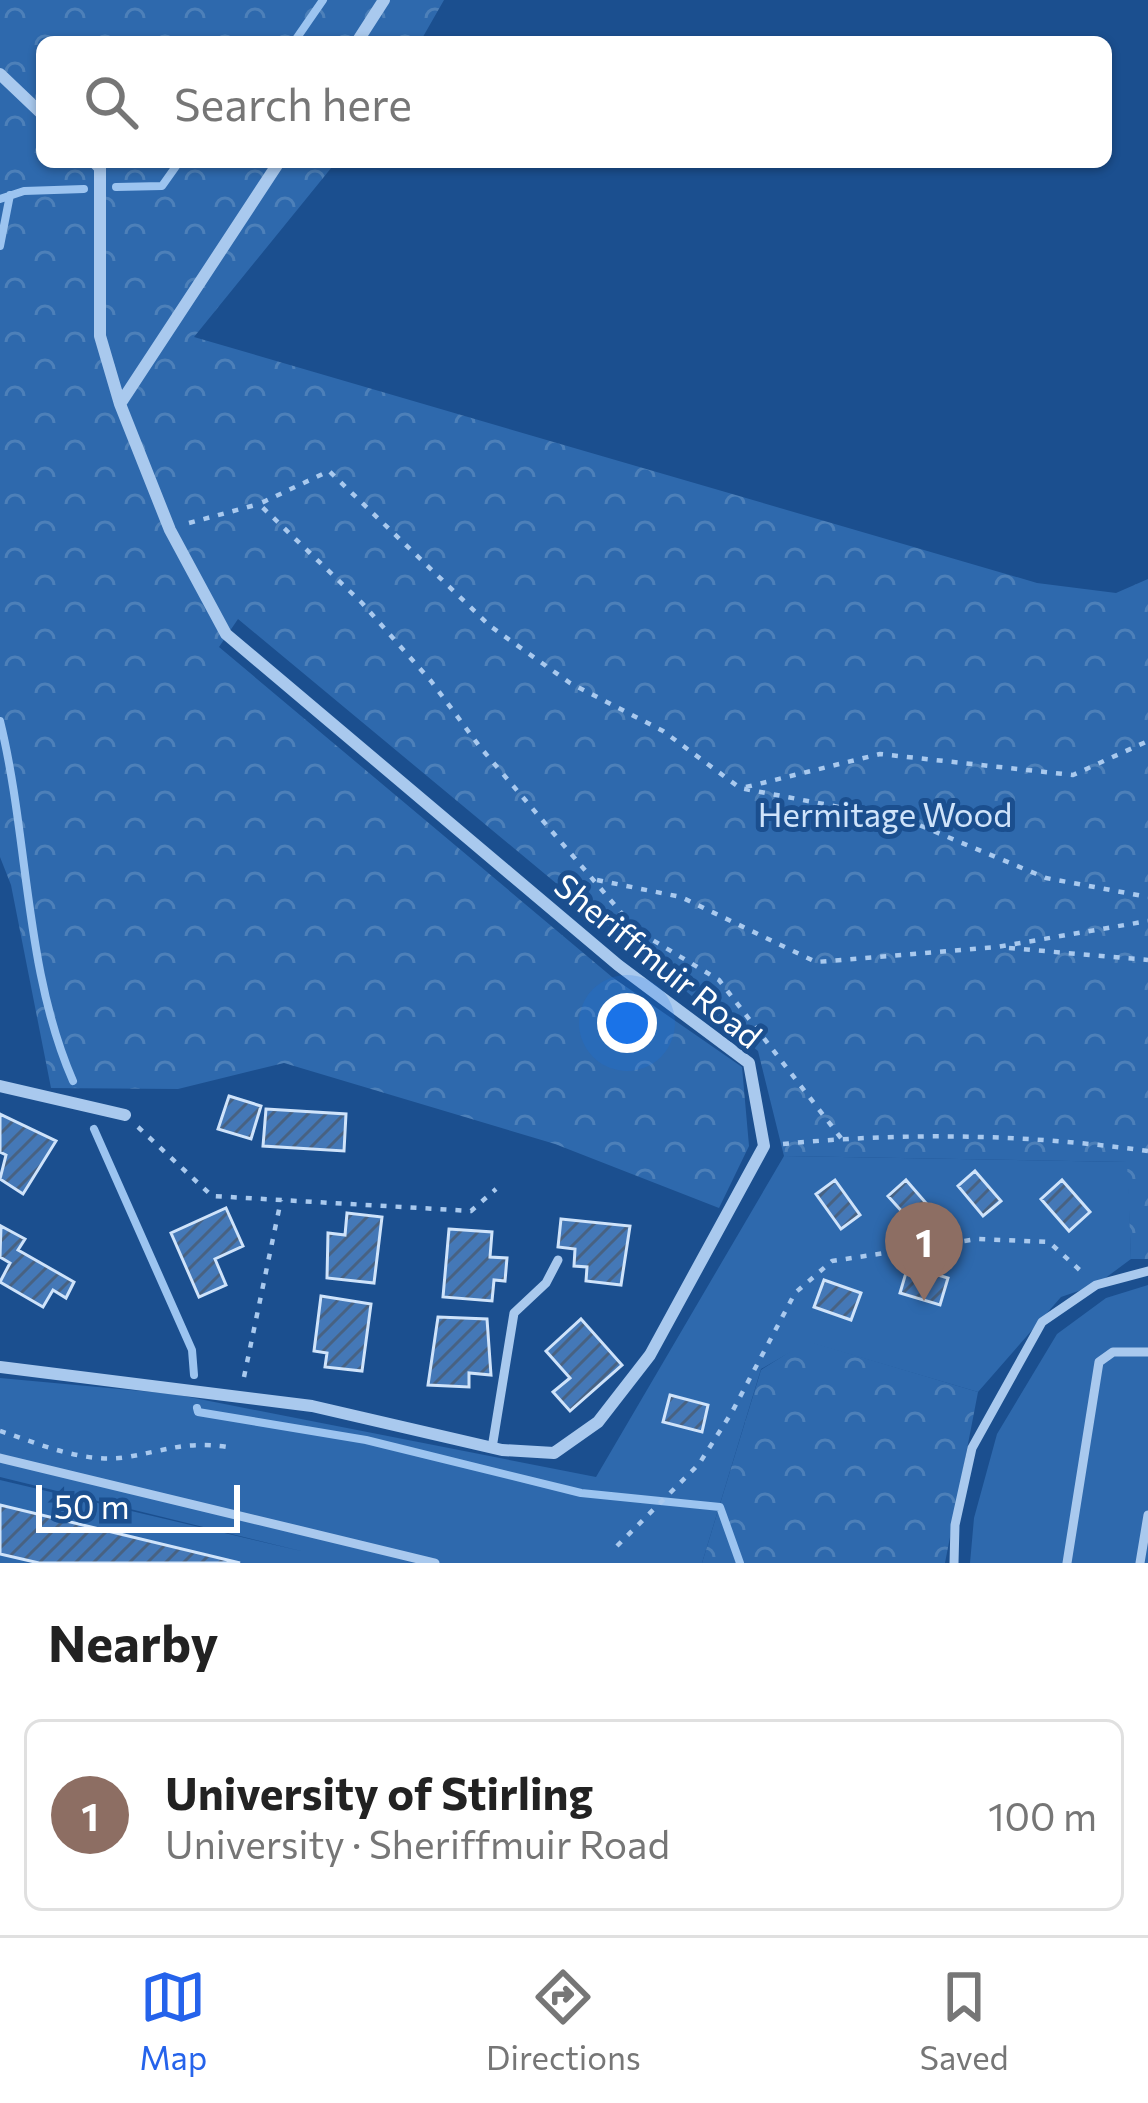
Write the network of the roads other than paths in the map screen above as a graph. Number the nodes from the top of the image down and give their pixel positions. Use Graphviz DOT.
graph roads {
  1 [pos="383,0"];
  2 [pos="361,36"];
  3 [pos="0,74"];
  4 [pos="36,108"];
  5 [pos="100,168"];
  6 [pos="274,168"];
  7 [pos="120,404"];
  8 [pos="0,1086"];
  9 [pos="124,1115"];
  10 [pos="558,1260"];
  11 [pos="1148,1271"];
  12 [pos="1148,1352"];
  13 [pos="0,1366"];
  14 [pos="492,1448"];
  15 [pos="0,1458"];
  16 [pos="1148,1515"];
  17 [pos="435,1563"];
  18 [pos="954,1563"];
  19 [pos="1067,1563"];
  20 [pos="1140,1563"];
  1 -- 2 [label="street"];
  3 -- 4 [label="street"];
  5 -- 7 [label="street, Sheriffmuir Road"];
  6 -- 7 [label="street"];
  7 -- 14 [label="street, Sheriffmuir Road"];
  8 -- 9 [label="street"];
  10 -- 14 [label="lane"];
  11 -- 18 [label="lane"];
  12 -- 19 [label="lane"];
  13 -- 14 [label="street"];
  15 -- 17 [label="lane"];
  16 -- 20 [label="lane"];
}
